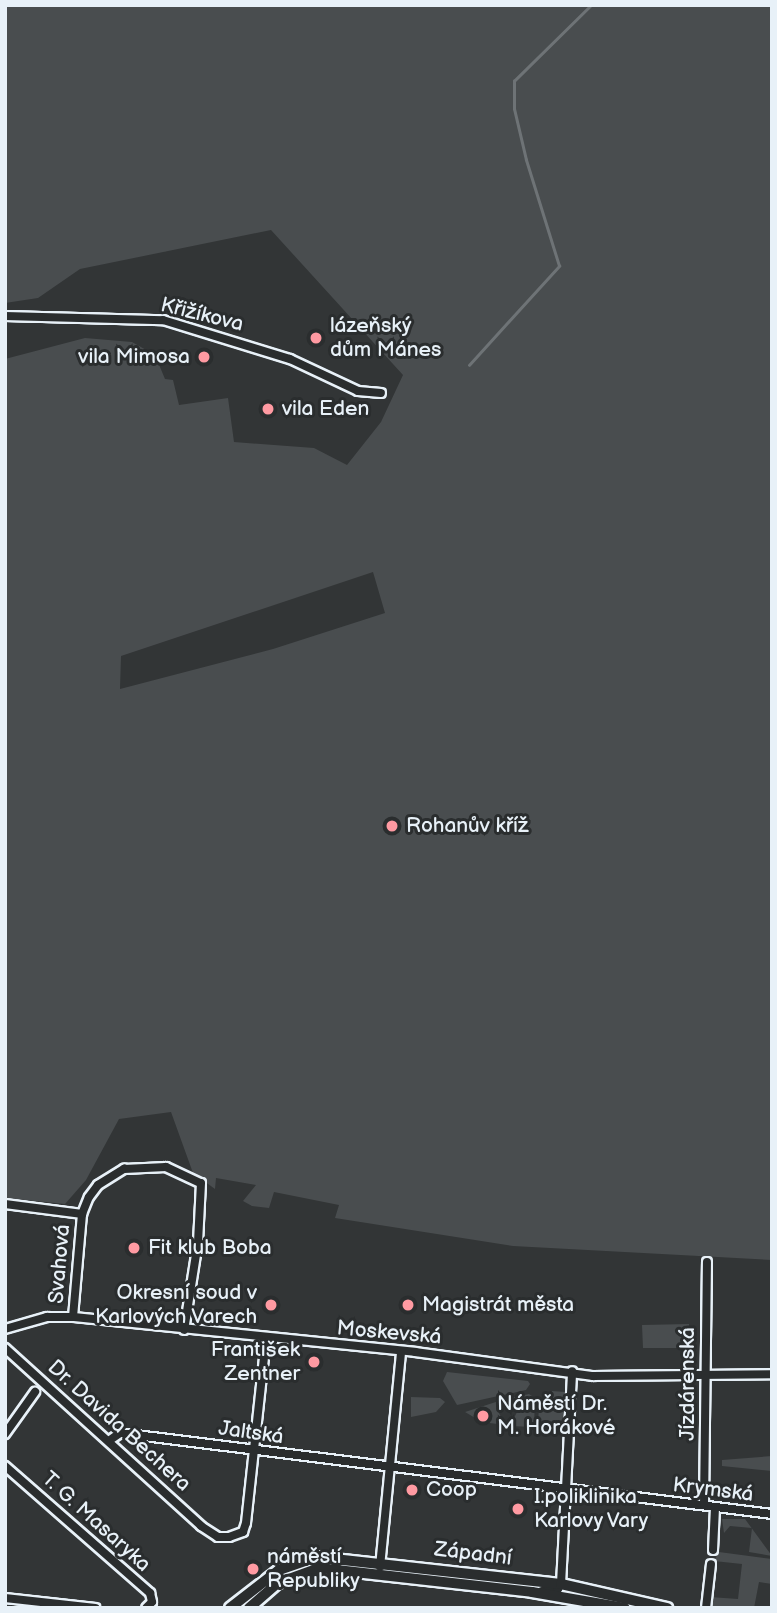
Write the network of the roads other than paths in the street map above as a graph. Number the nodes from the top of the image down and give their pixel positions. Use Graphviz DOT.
graph roads {
  1 [pos="5,316"];
  2 [pos="381,393"];
  3 [pos="5,1204"];
  4 [pos="82,1214"];
  5 [pos="706,1262"];
  6 [pos="73,1317"];
  7 [pos="5,1329"];
  8 [pos="184,1330"];
  9 [pos="266,1339"];
  10 [pos="5,1348"];
  11 [pos="401,1354"];
  12 [pos="572,1371"];
  13 [pos="707,1374"];
  14 [pos="772,1374"];
  15 [pos="35,1392"];
  16 [pos="5,1434"];
  17 [pos="110,1440"];
  18 [pos="255,1450"];
  19 [pos="5,1466"];
  20 [pos="390,1470"];
  21 [pos="568,1488"];
  22 [pos="704,1505"];
  23 [pos="715,1507"];
  24 [pos="772,1514"];
  25 [pos="713,1550"];
  26 [pos="711,1564"];
  27 [pos="379,1567"];
  28 [pos="561,1584"];
  29 [pos="532,1592"];
  30 [pos="5,1598"];
  31 [pos="95,1608"];
  32 [pos="146,1608"];
  33 [pos="230,1608"];
  34 [pos="249,1608"];
  35 [pos="625,1608"];
  36 [pos="667,1608"];
  37 [pos="706,1608"];
  1 -- 2 [label="street, Křižíkova"];
  3 -- 4 [label="street, Svahová"];
  4 -- 6 [label="street, Svahová"];
  4 -- 8 [label="street, Svahová"];
  5 -- 13 [label="street, Jízdárenská"];
  6 -- 7 [label="street, Moskevská"];
  6 -- 8 [label="street, Moskevská"];
  8 -- 9 [label="street, Moskevská"];
  9 -- 11 [label="street, Moskevská"];
  9 -- 18 [label="street"];
  10 -- 17 [label="street, Dr. Davida Bechera"];
  11 -- 12 [label="street, Moskevská"];
  11 -- 20 [label="street"];
  12 -- 13 [label="street, Moskevská"];
  12 -- 21 [label="street"];
  13 -- 14 [label="street, Moskevská"];
  13 -- 22 [label="street, Jízdárenská"];
  15 -- 16 [label="street"];
  17 -- 18 [label="street, Jaltská"];
  17 -- 18 [label="street, Dr. Davida Bechera"];
  18 -- 20 [label="street, Jaltská"];
  19 -- 32 [label="street, T. G. Masaryka"];
  20 -- 21 [label="street"];
  20 -- 27 [label="street"];
  21 -- 22 [label="street, Krymská"];
  21 -- 28 [label="street"];
  22 -- 23 [label="street, Krymská"];
  23 -- 24 [label="street, Krymská"];
  23 -- 25 [label="street"];
  26 -- 37 [label="street"];
  27 -- 28 [label="street, Západní"];
  27 -- 29 [label="street, Západní"];
  27 -- 33 [label="street"];
  27 -- 34 [label="street"];
  28 -- 29 [label="street, Západní"];
  28 -- 36 [label="street, Západní"];
  29 -- 35 [label="street, Západní"];
  30 -- 31 [label="street"];
}
